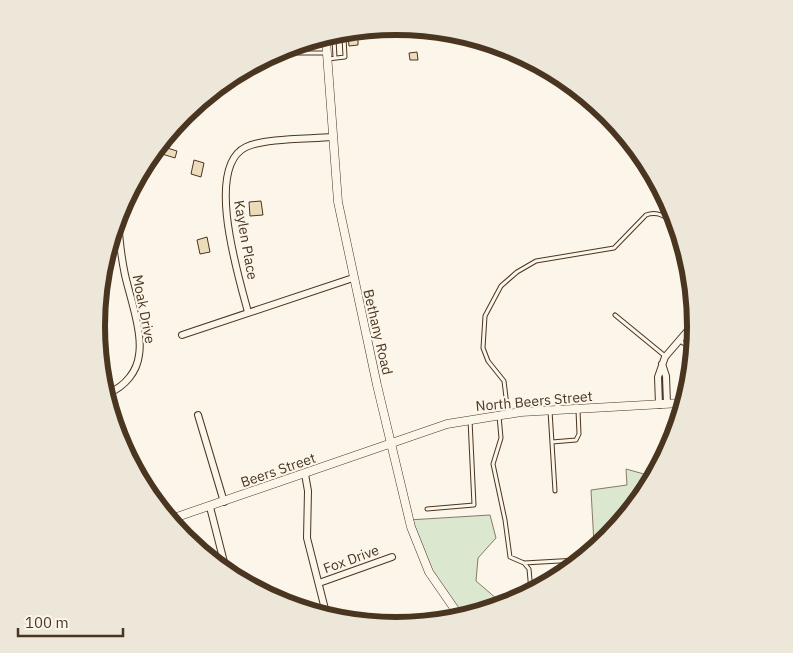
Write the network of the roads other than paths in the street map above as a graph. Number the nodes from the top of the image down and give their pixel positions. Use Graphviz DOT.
graph roads {
  1 [pos="344,40"];
  2 [pos="333,42"];
  3 [pos="327,44"];
  4 [pos="297,52"];
  5 [pos="330,57"];
  6 [pos="332,137"];
  7 [pos="667,218"];
  8 [pos="119,235"];
  9 [pos="353,278"];
  10 [pos="248,312"];
  11 [pos="615,315"];
  12 [pos="688,330"];
  13 [pos="182,335"];
  14 [pos="679,339"];
  15 [pos="687,345"];
  16 [pos="665,356"];
  17 [pos="113,391"];
  18 [pos="663,404"];
  19 [pos="677,404"];
  20 [pos="578,409"];
  21 [pos="550,410"];
  22 [pos="508,414"];
  23 [pos="198,415"];
  24 [pos="498,415"];
  25 [pos="470,419"];
  26 [pos="552,442"];
  27 [pos="392,444"];
  28 [pos="305,474"];
  29 [pos="555,491"];
  30 [pos="224,502"];
  31 [pos="210,507"];
  32 [pos="427,509"];
  33 [pos="176,518"];
  34 [pos="392,557"];
  35 [pos="571,560"];
  36 [pos="224,561"];
  37 [pos="524,562"];
  38 [pos="319,584"];
  39 [pos="530,585"];
  40 [pos="325,609"];
  41 [pos="456,611"];
  1 -- 5 [label="lane"];
  2 -- 5 [label="lane"];
  3 -- 5 [label="street, Bethany Road"];
  4 -- 5 [label="lane"];
  5 -- 6 [label="street, Bethany Road"];
  6 -- 9 [label="street, Bethany Road"];
  6 -- 10 [label="street, Kaylen Place"];
  7 -- 22 [label="lane"];
  8 -- 17 [label="street, Moak Drive"];
  9 -- 10 [label="street"];
  9 -- 27 [label="street, Bethany Road"];
  10 -- 13 [label="street"];
  11 -- 16 [label="lane"];
  12 -- 14 [label="street"];
  14 -- 15 [label="lane"];
  14 -- 16 [label="street"];
  16 -- 18 [label="street"];
  18 -- 19 [label="street, North Beers Street"];
  18 -- 20 [label="street, North Beers Street"];
  20 -- 21 [label="street, North Beers Street"];
  20 -- 26 [label="lane"];
  21 -- 22 [label="street, North Beers Street"];
  21 -- 26 [label="lane"];
  22 -- 24 [label="street, North Beers Street"];
  23 -- 30 [label="street"];
  24 -- 25 [label="street, North Beers Street"];
  24 -- 37 [label="lane"];
  25 -- 27 [label="street, North Beers Street"];
  25 -- 32 [label="lane"];
  26 -- 29 [label="lane"];
  27 -- 28 [label="street, Beers Street"];
  27 -- 41 [label="street, Bethany Road"];
  28 -- 30 [label="street, Beers Street"];
  28 -- 38 [label="street"];
  30 -- 31 [label="street, Beers Street"];
  31 -- 33 [label="street, Beers Street"];
  31 -- 36 [label="street"];
  34 -- 38 [label="street, Fox Drive"];
  35 -- 37 [label="lane"];
  37 -- 39 [label="lane"];
  38 -- 40 [label="street"];
}
